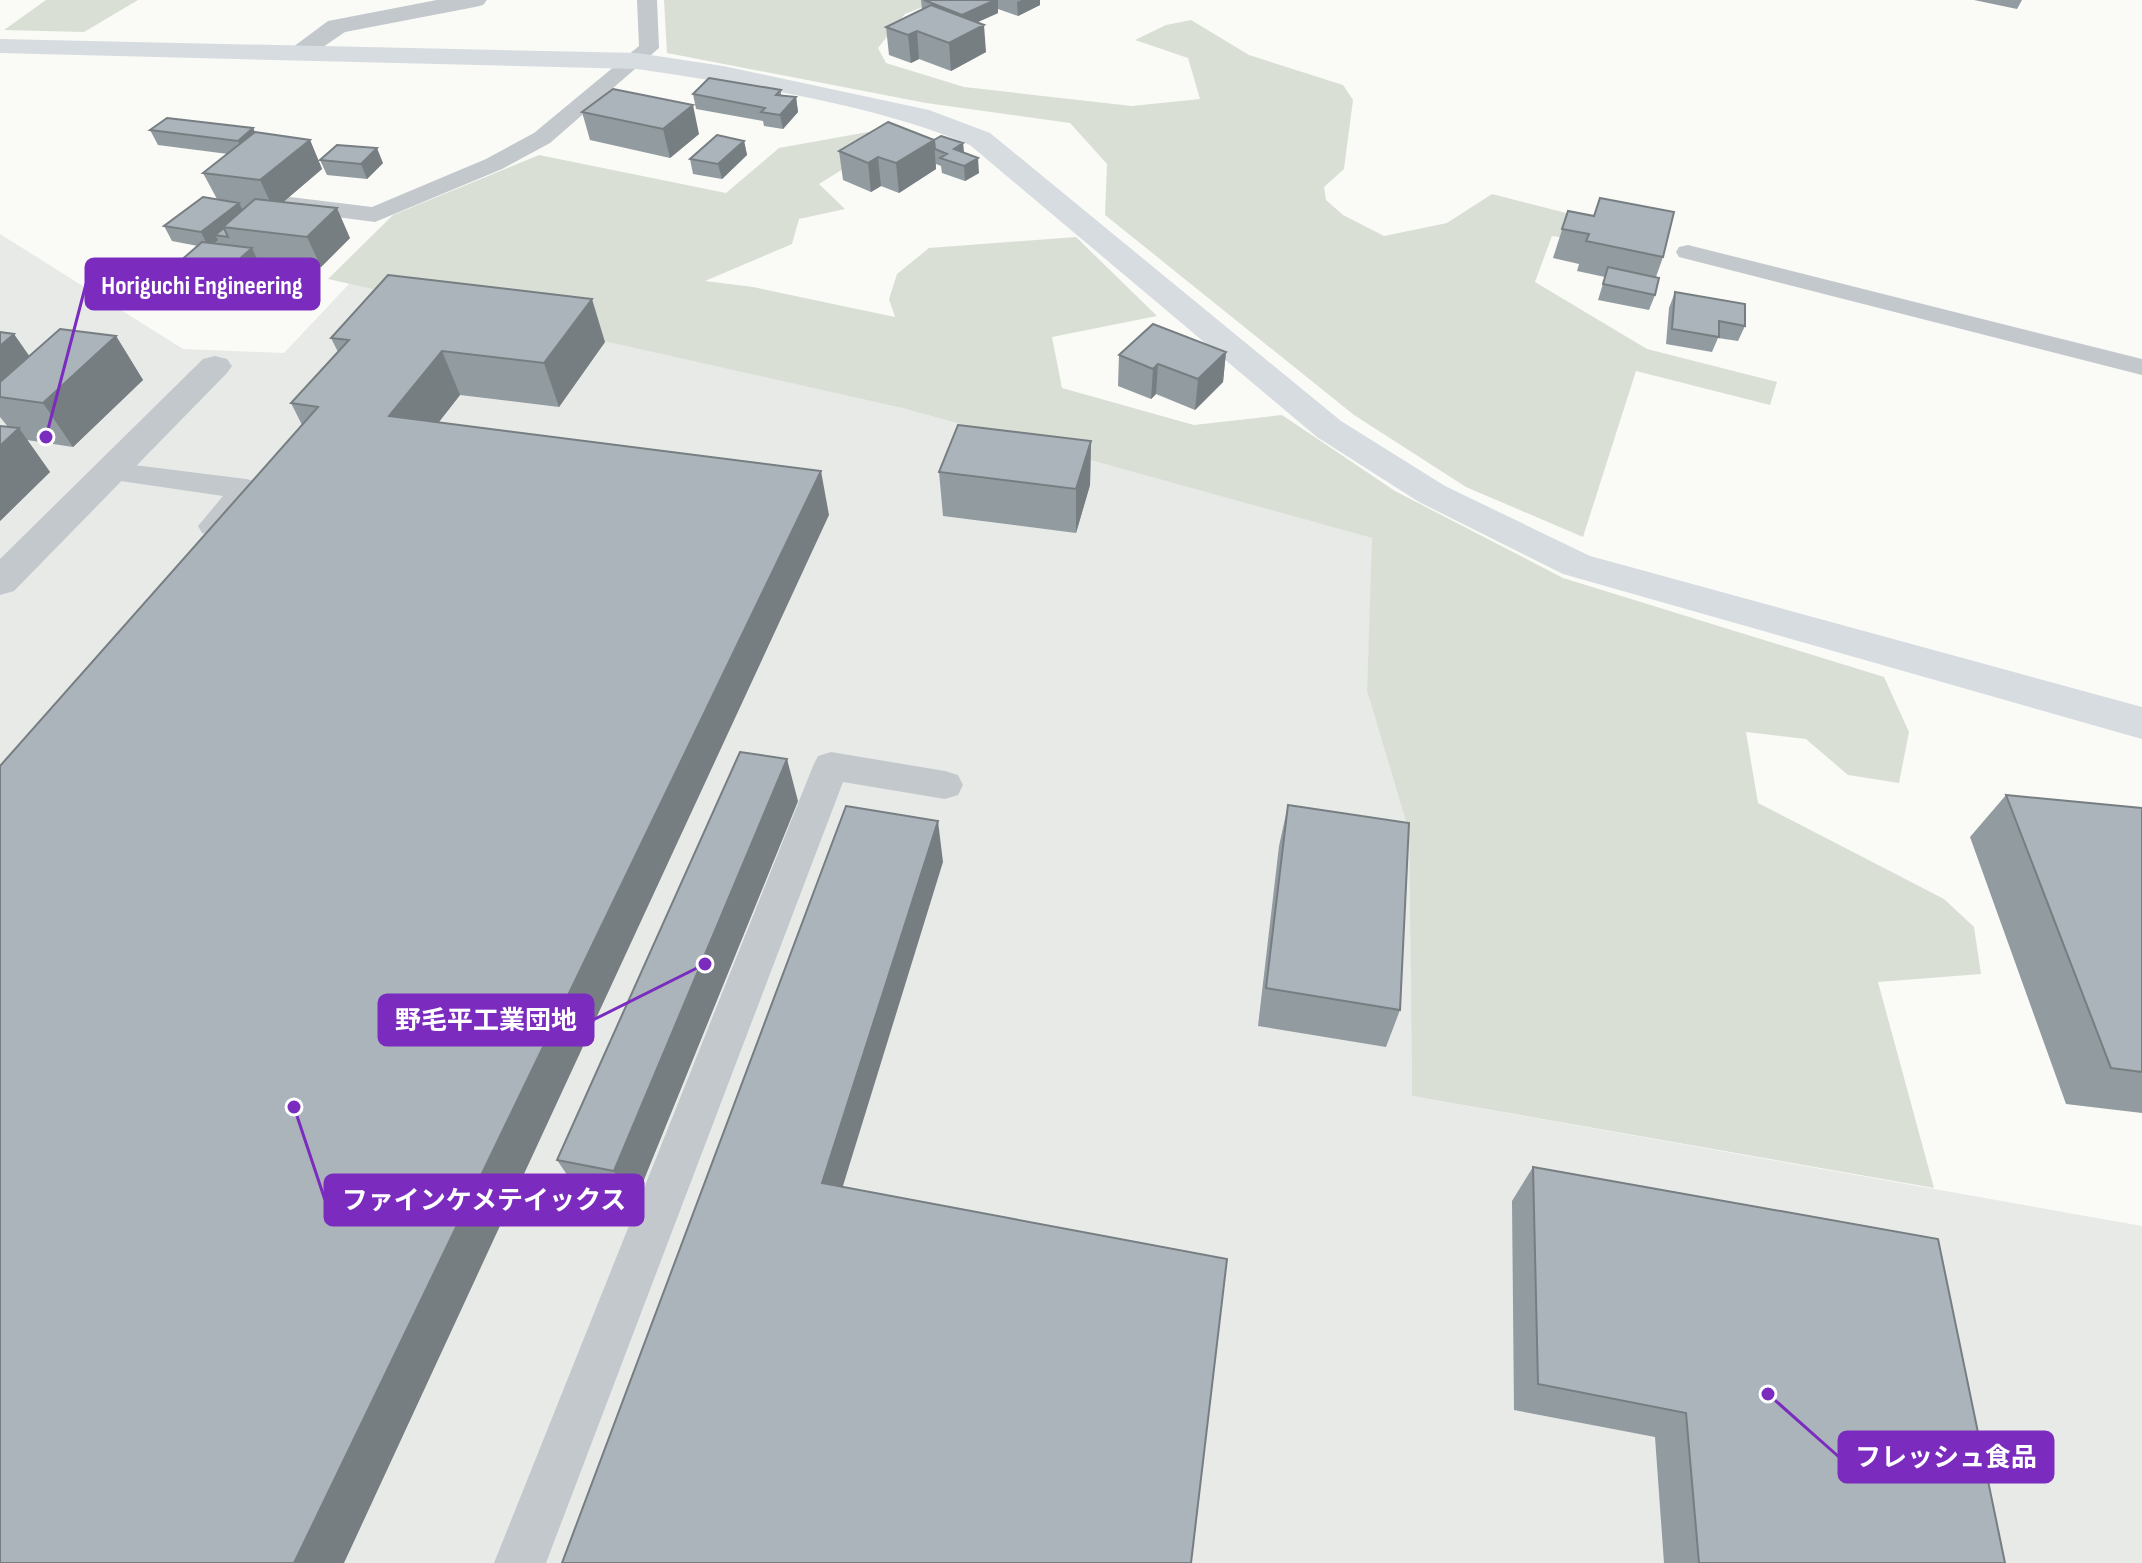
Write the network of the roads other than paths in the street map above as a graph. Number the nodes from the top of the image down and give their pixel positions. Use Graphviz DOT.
graph roads {
  1 [pos="475,0"];
  2 [pos="647,0"];
  3 [pos="0,46"];
  4 [pos="298,53"];
  5 [pos="637,61"];
  6 [pos="289,204"];
  7 [pos="1688,252"];
  8 [pos="215,366"];
  9 [pos="2142,367"];
  10 [pos="110,471"];
  11 [pos="195,547"];
  12 [pos="0,582"];
  13 [pos="2142,723"];
  14 [pos="945,785"];
  15 [pos="520,1563"];
  1 -- 4 [label="street"];
  2 -- 5 [label="lane"];
  3 -- 4 [label="street"];
  4 -- 5 [label="street"];
  5 -- 6 [label="lane"];
  5 -- 13 [label="street"];
  7 -- 9 [label="lane"];
  8 -- 10 [label="street"];
  10 -- 11 [label="lane"];
  10 -- 12 [label="street"];
  14 -- 15 [label="lane"];
}
